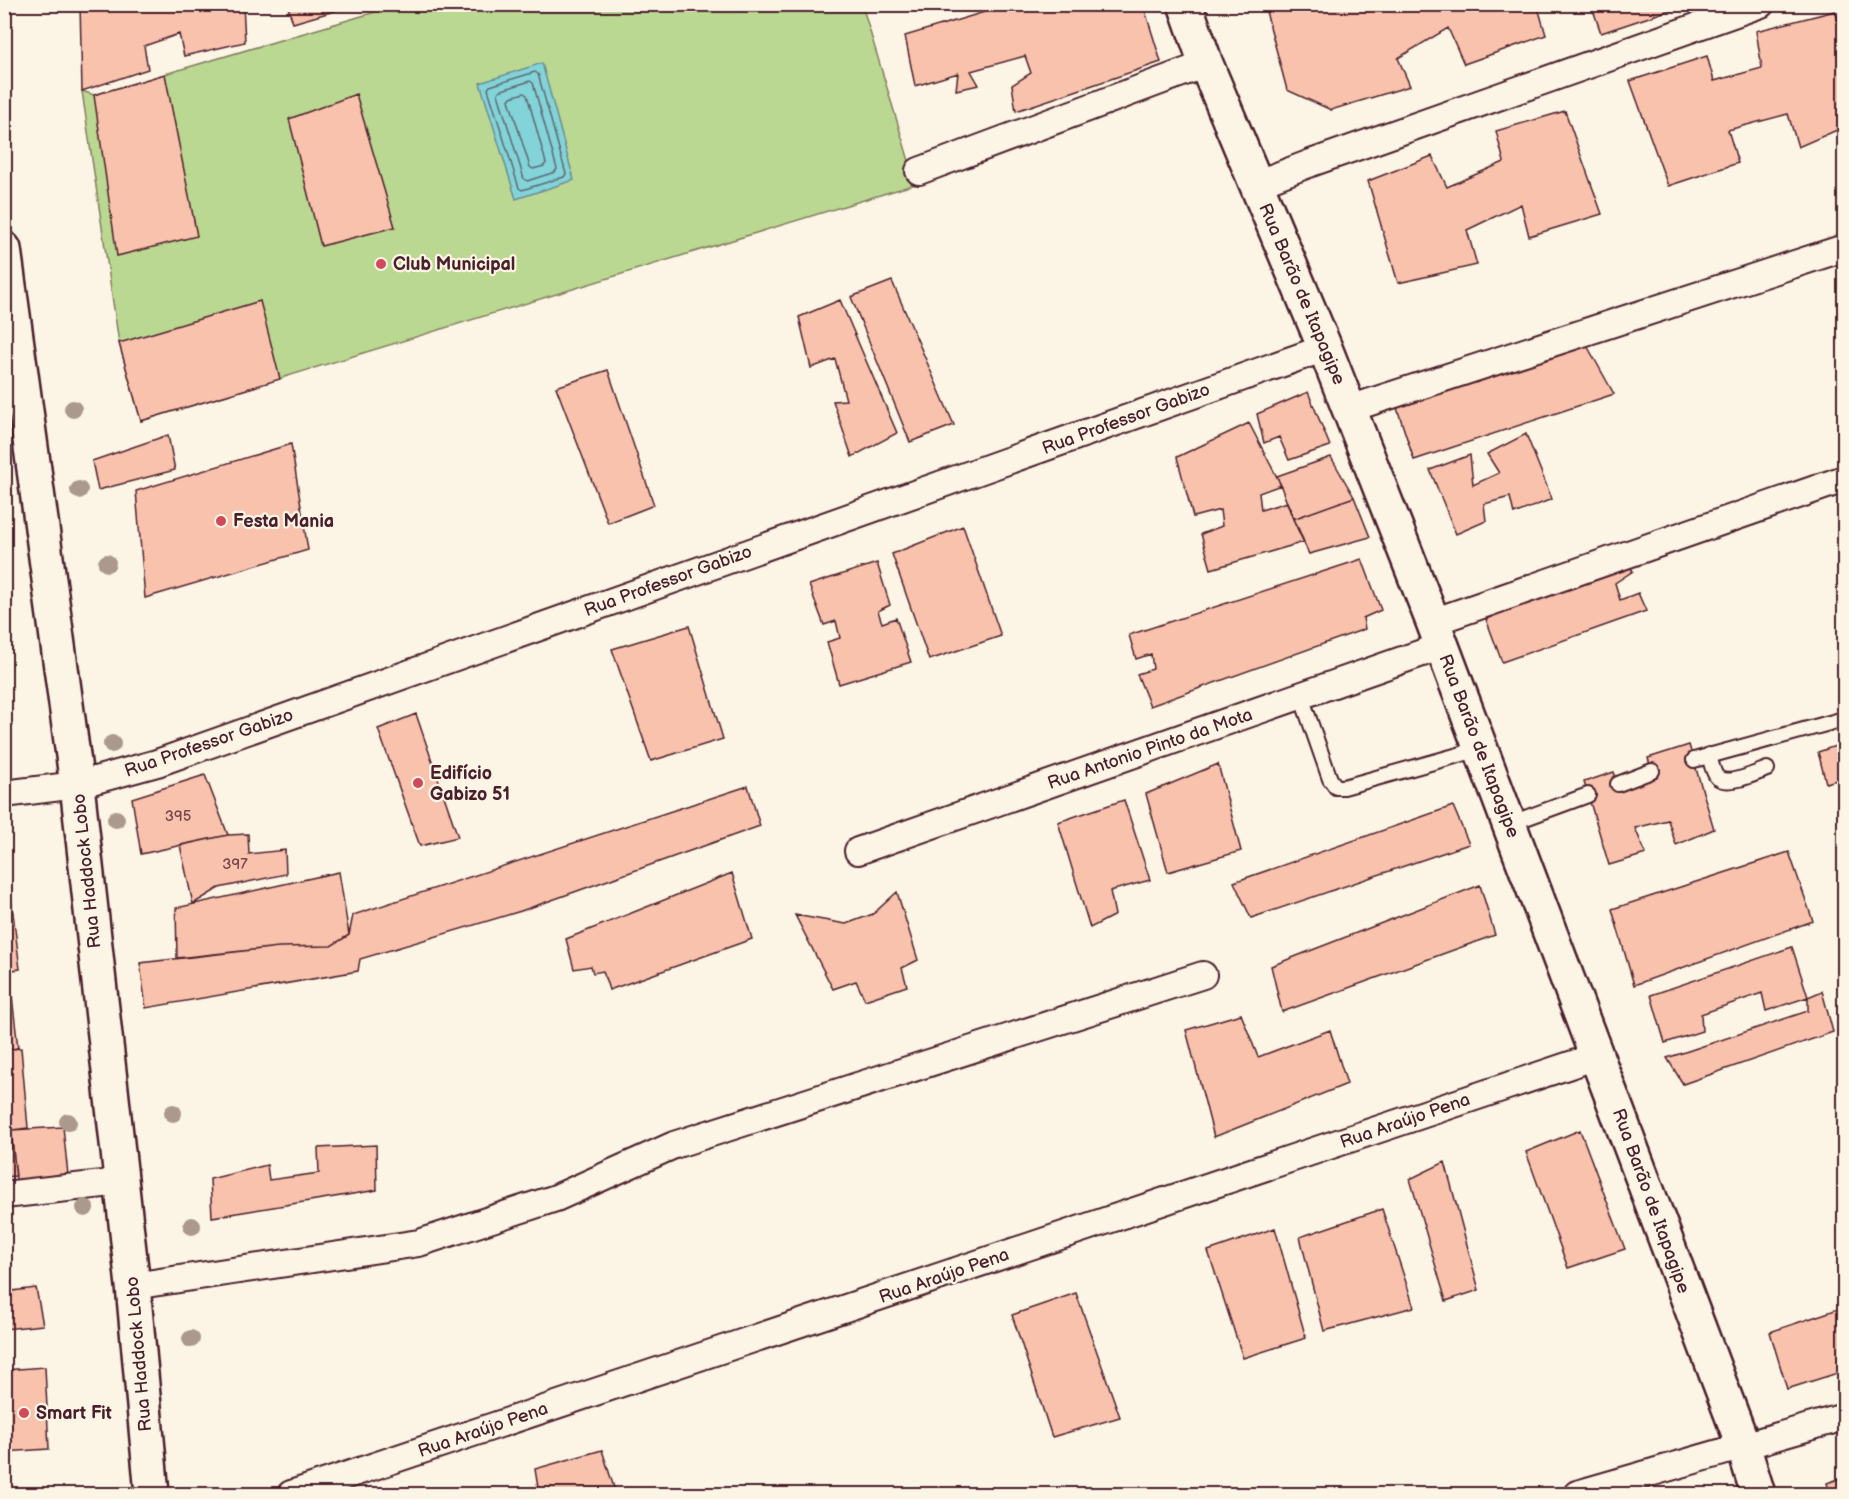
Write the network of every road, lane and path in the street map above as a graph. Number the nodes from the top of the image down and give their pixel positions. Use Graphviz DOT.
graph roads {
  1 [pos="1761,4"];
  2 [pos="1190,6"];
  3 [pos="1206,64"];
  4 [pos="919,171"];
  5 [pos="1256,184"];
  6 [pos="1845,248"];
  7 [pos="4,249"];
  8 [pos="1325,348"];
  9 [pos="1349,409"];
  10 [pos="1845,479"];
  11 [pos="1437,634"];
  12 [pos="1301,696"];
  13 [pos="1845,719"];
  14 [pos="1480,749"];
  15 [pos="1709,755"];
  16 [pos="1694,760"];
  17 [pos="1767,769"];
  18 [pos="1652,771"];
  19 [pos="1617,784"];
  20 [pos="77,785"];
  21 [pos="4,794"];
  22 [pos="1588,795"];
  23 [pos="1509,824"];
  24 [pos="858,851"];
  25 [pos="1203,975"];
  26 [pos="1597,1056"];
  27 [pos="121,1182"];
  28 [pos="4,1195"];
  29 [pos="133,1286"];
  30 [pos="1845,1417"];
  31 [pos="1743,1446"];
  32 [pos="152,1494"];
  33 [pos="291,1494"];
  34 [pos="1577,1494"];
  35 [pos="1758,1494"];
  1 -- 5 [label="street"];
  2 -- 3 [label="street, Rua Barão de Itapagipe"];
  3 -- 4 [label="street"];
  3 -- 5 [label="street, Rua Barão de Itapagipe"];
  5 -- 8 [label="street, Rua Barão de Itapagipe"];
  6 -- 9 [label="street"];
  7 -- 20 [label="street, Rua Haddock Lobo"];
  8 -- 9 [label="street, Rua Barão de Itapagipe"];
  8 -- 20 [label="street, Rua Professor Gabizo"];
  9 -- 11 [label="street, Rua Barão de Itapagipe"];
  10 -- 11 [label="street, Rua Antonio Pinto da Mota"];
  11 -- 12 [label="street, Rua Antonio Pinto da Mota"];
  11 -- 14 [label="street, Rua Barão de Itapagipe"];
  12 -- 14 [label="lane"];
  12 -- 24 [label="street, Rua Antonio Pinto da Mota"];
  13 -- 15 [label="lane"];
  14 -- 23 [label="street, Rua Barão de Itapagipe"];
  15 -- 16 [label="lane"];
  15 -- 17 [label="lane"];
  18 -- 19 [label="lane"];
  20 -- 21 [label="street, Rua Professor Gabizo"];
  20 -- 27 [label="street, Rua Haddock Lobo"];
  22 -- 23 [label="lane"];
  23 -- 26 [label="street, Rua Barão de Itapagipe"];
  25 -- 29 [label="street"];
  26 -- 31 [label="street, Rua Barão de Itapagipe"];
  26 -- 33 [label="street, Rua Araújo Pena"];
  27 -- 28 [label="street"];
  27 -- 29 [label="street, Rua Haddock Lobo"];
  29 -- 32 [label="street, Rua Haddock Lobo"];
  30 -- 31 [label="street"];
  31 -- 34 [label="street"];
  31 -- 35 [label="street, Rua Barão de Itapagipe"];
}
